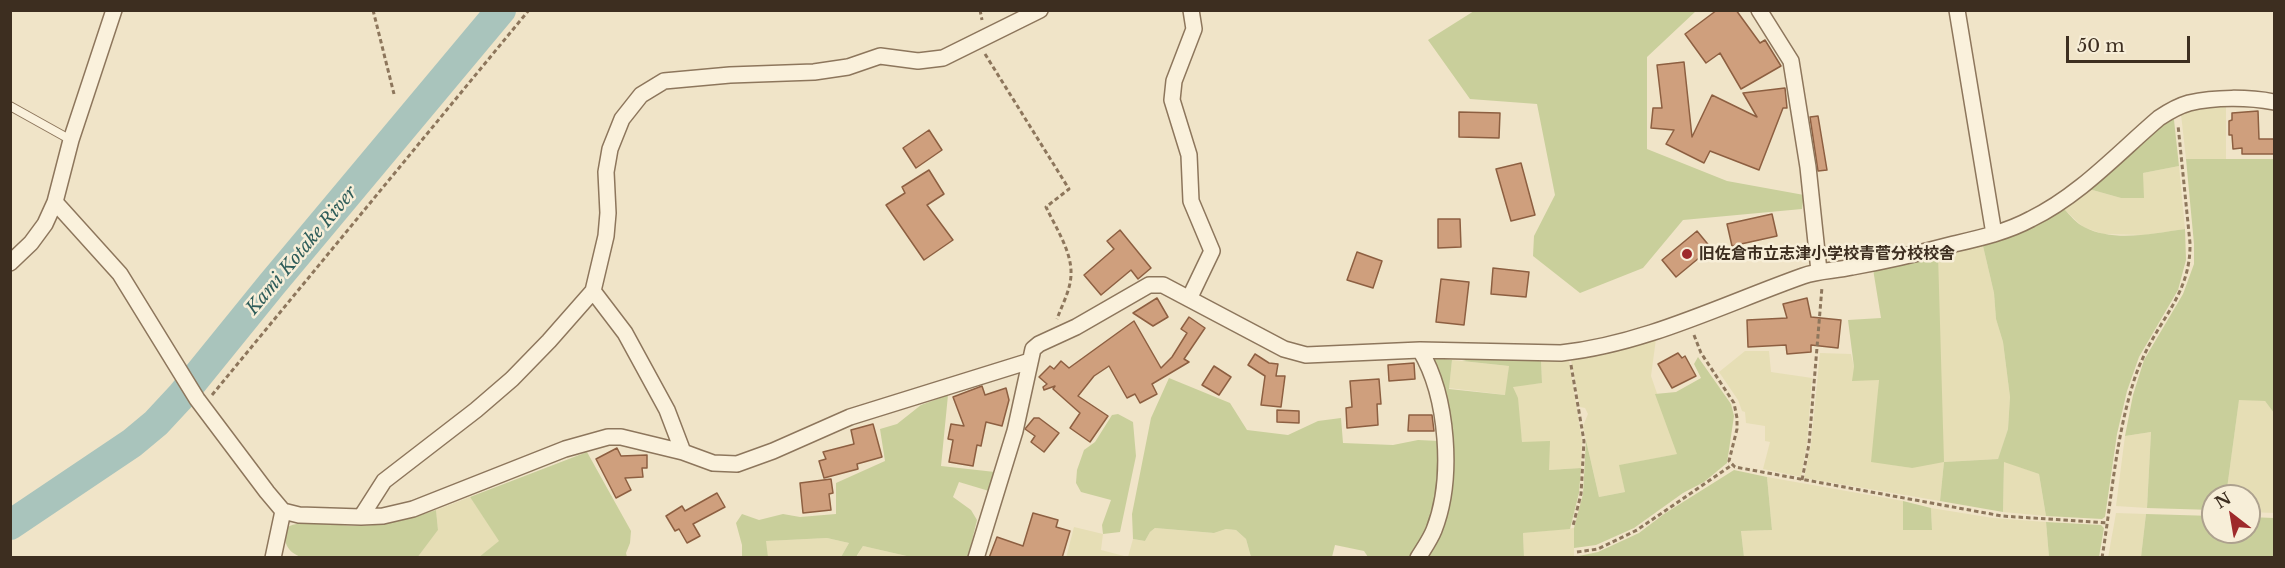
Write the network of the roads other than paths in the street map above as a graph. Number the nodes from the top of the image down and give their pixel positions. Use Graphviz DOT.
graph roads {
  1 [pos="114,10"];
  2 [pos="1040,10"];
  3 [pos="1191,10"];
  4 [pos="1759,10"];
  5 [pos="1957,10"];
  6 [pos="2274,102"];
  7 [pos="10,106"];
  8 [pos="71,140"];
  9 [pos="55,202"];
  10 [pos="1994,234"];
  11 [pos="10,263"];
  12 [pos="1821,271"];
  13 [pos="593,291"];
  14 [pos="1189,299"];
  15 [pos="1420,350"];
  16 [pos="1030,361"];
  17 [pos="683,452"];
  18 [pos="283,511"];
  19 [pos="361,517"];
  20 [pos="279,554"];
  21 [pos="976,558"];
  22 [pos="1418,558"];
  1 -- 8 [label="street"];
  2 -- 13 [label="street"];
  3 -- 14 [label="street"];
  4 -- 12 [label="street"];
  5 -- 10 [label="street"];
  6 -- 10 [label="street"];
  7 -- 8 [label="lane"];
  8 -- 9 [label="street"];
  9 -- 11 [label="street"];
  9 -- 18 [label="street"];
  10 -- 12 [label="street"];
  12 -- 15 [label="street"];
  13 -- 17 [label="street"];
  13 -- 19 [label="street"];
  14 -- 15 [label="street"];
  14 -- 16 [label="street"];
  15 -- 22 [label="street"];
  16 -- 17 [label="street"];
  16 -- 21 [label="street"];
  17 -- 19 [label="street"];
  18 -- 19 [label="street"];
  18 -- 20 [label="street"];
}
